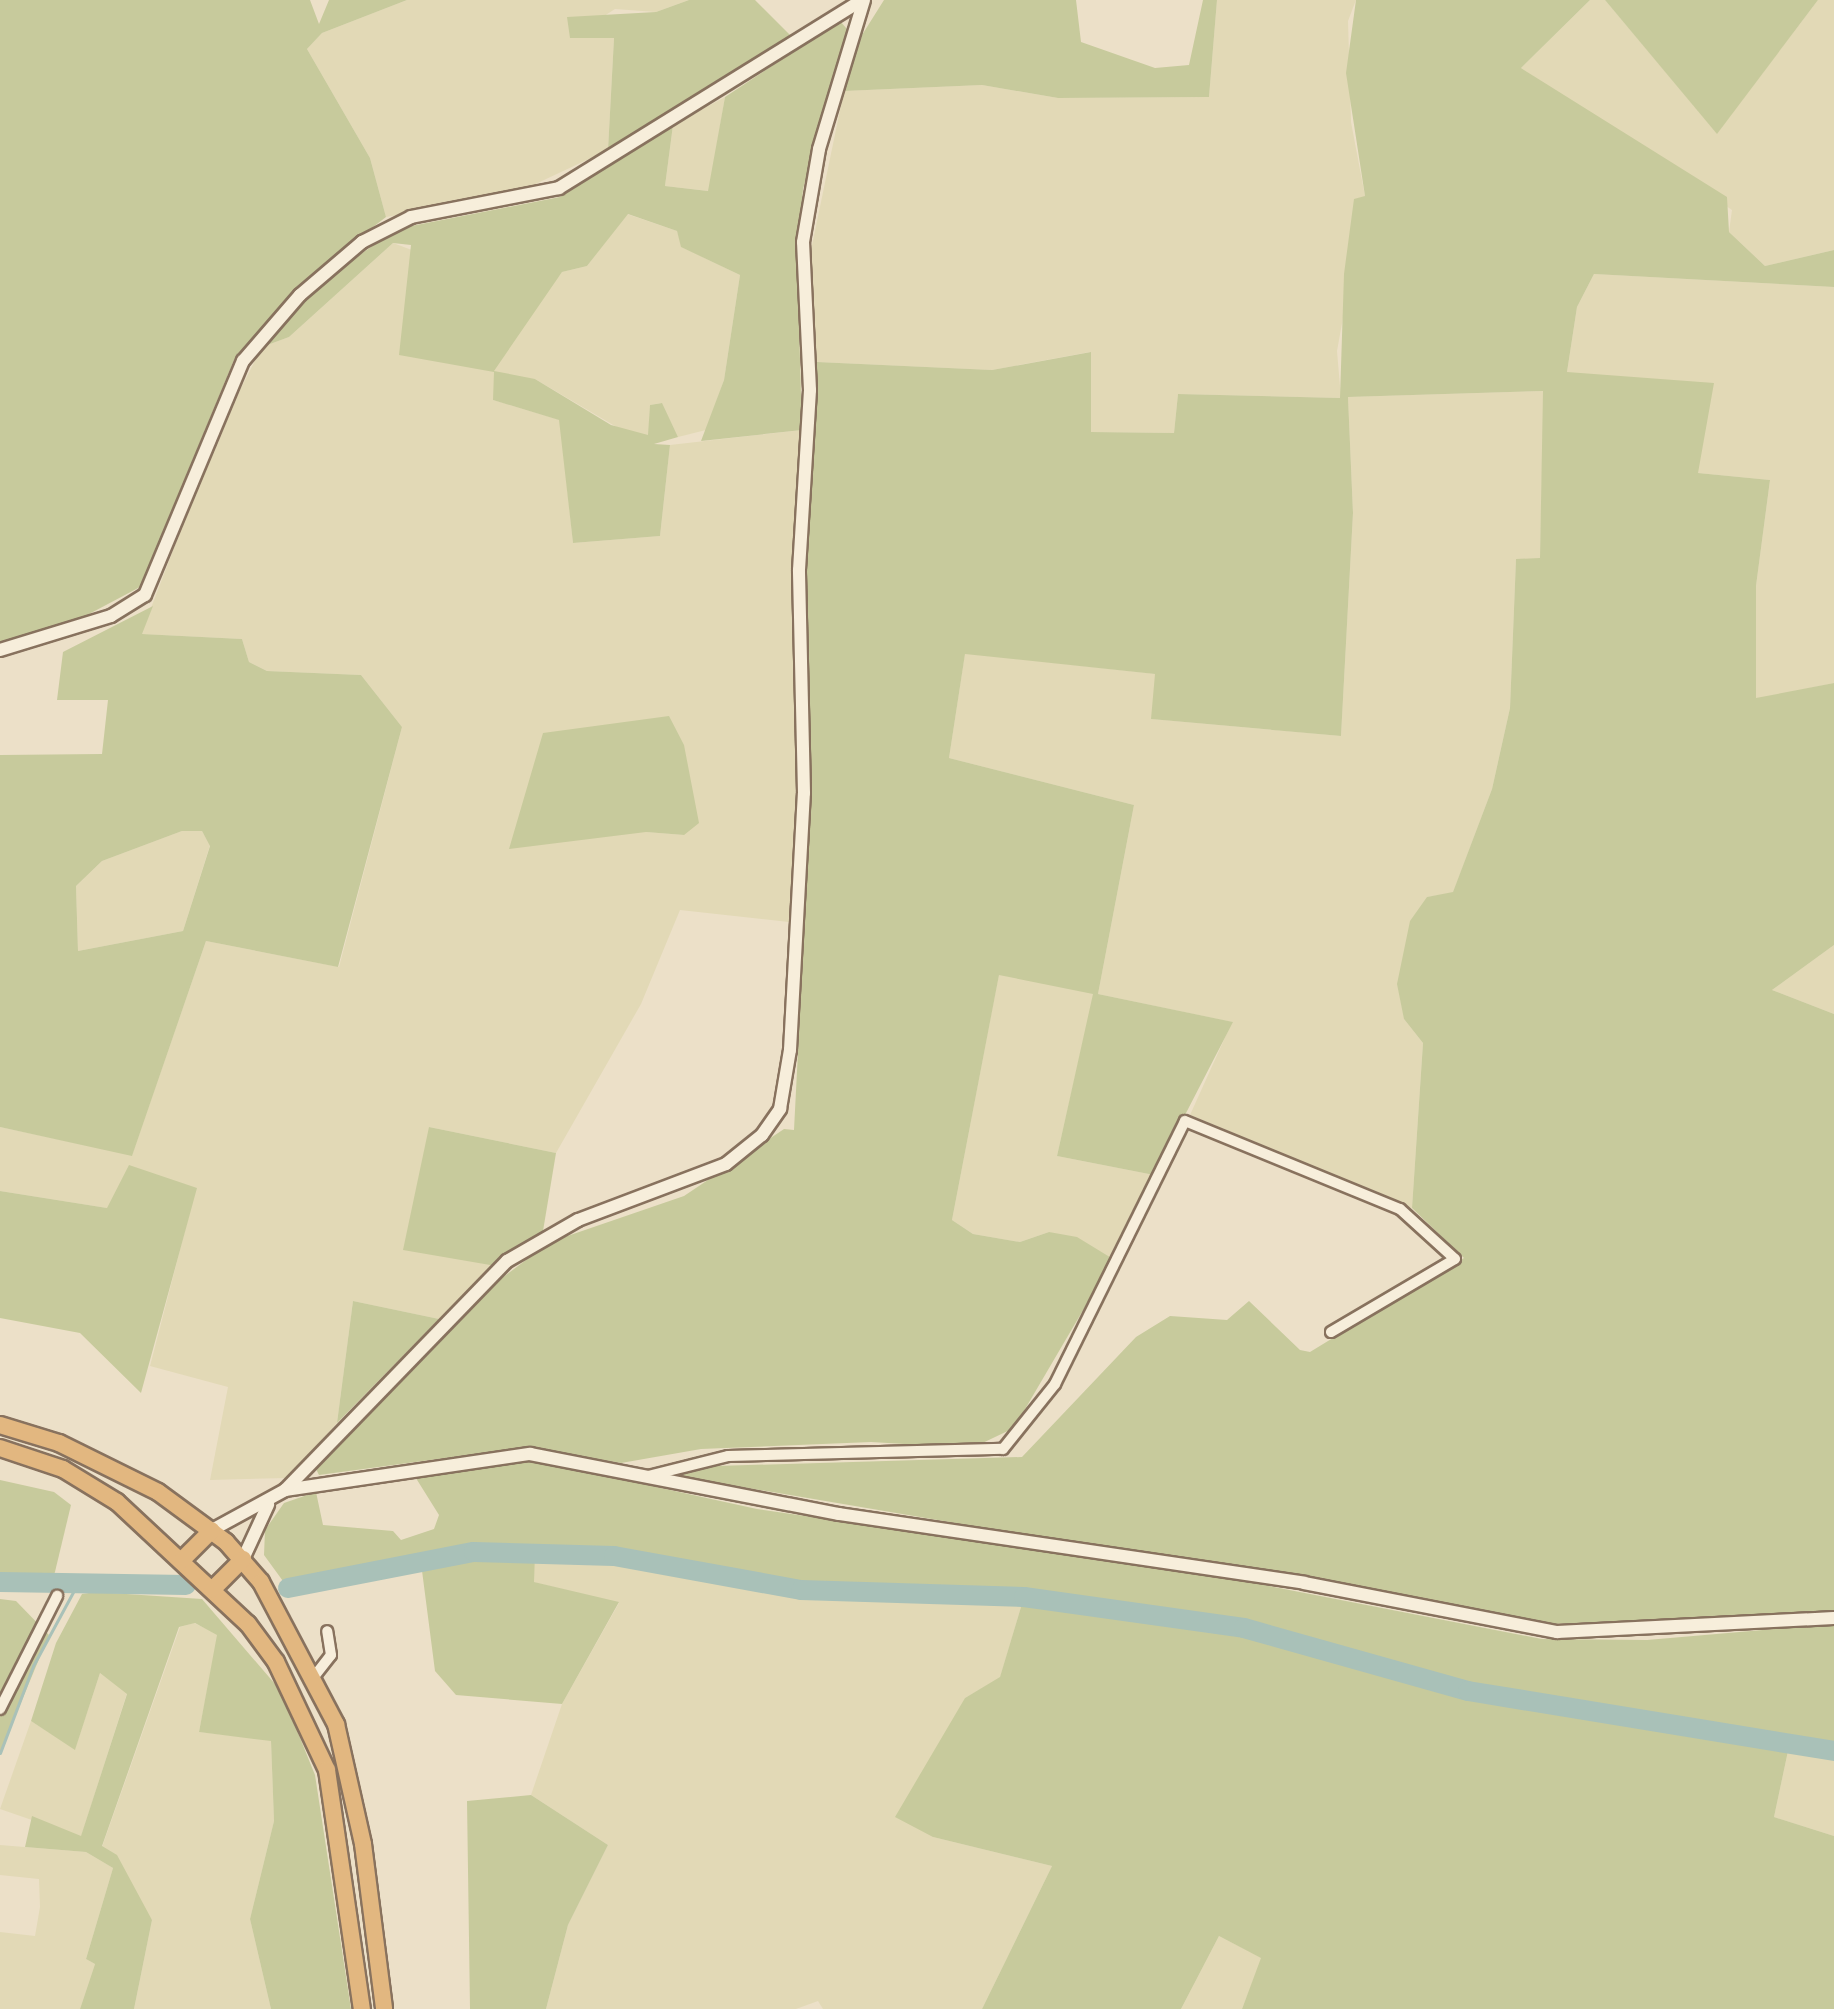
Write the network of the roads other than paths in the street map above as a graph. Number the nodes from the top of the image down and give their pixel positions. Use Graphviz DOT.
graph roads {
  1 [pos="863,0"];
  2 [pos="0,650"];
  3 [pos="1331,1332"];
  4 [pos="0,1425"];
  5 [pos="0,1448"];
  6 [pos="648,1476"];
  7 [pos="285,1490"];
  8 [pos="272,1499"];
  9 [pos="212,1530"];
  10 [pos="243,1559"];
  11 [pos="182,1560"];
  12 [pos="212,1590"];
  13 [pos="57,1596"];
  14 [pos="1834,1618"];
  15 [pos="327,1631"];
  16 [pos="313,1678"];
  17 [pos="0,1709"];
  18 [pos="362,2009"];
  19 [pos="384,2009"];
  1 -- 2 [label="street"];
  1 -- 7 [label="street"];
  3 -- 6 [label="street"];
  4 -- 9 [label="highway"];
  5 -- 11 [label="highway"];
  6 -- 7 [label="street"];
  6 -- 14 [label="street"];
  7 -- 8 [label="street"];
  8 -- 9 [label="street"];
  8 -- 10 [label="street"];
  9 -- 10 [label="highway"];
  9 -- 11 [label="highway"];
  10 -- 12 [label="highway"];
  10 -- 16 [label="highway"];
  11 -- 12 [label="highway"];
  12 -- 18 [label="highway"];
  13 -- 17 [label="street"];
  15 -- 16 [label="street"];
  16 -- 19 [label="highway"];
}
